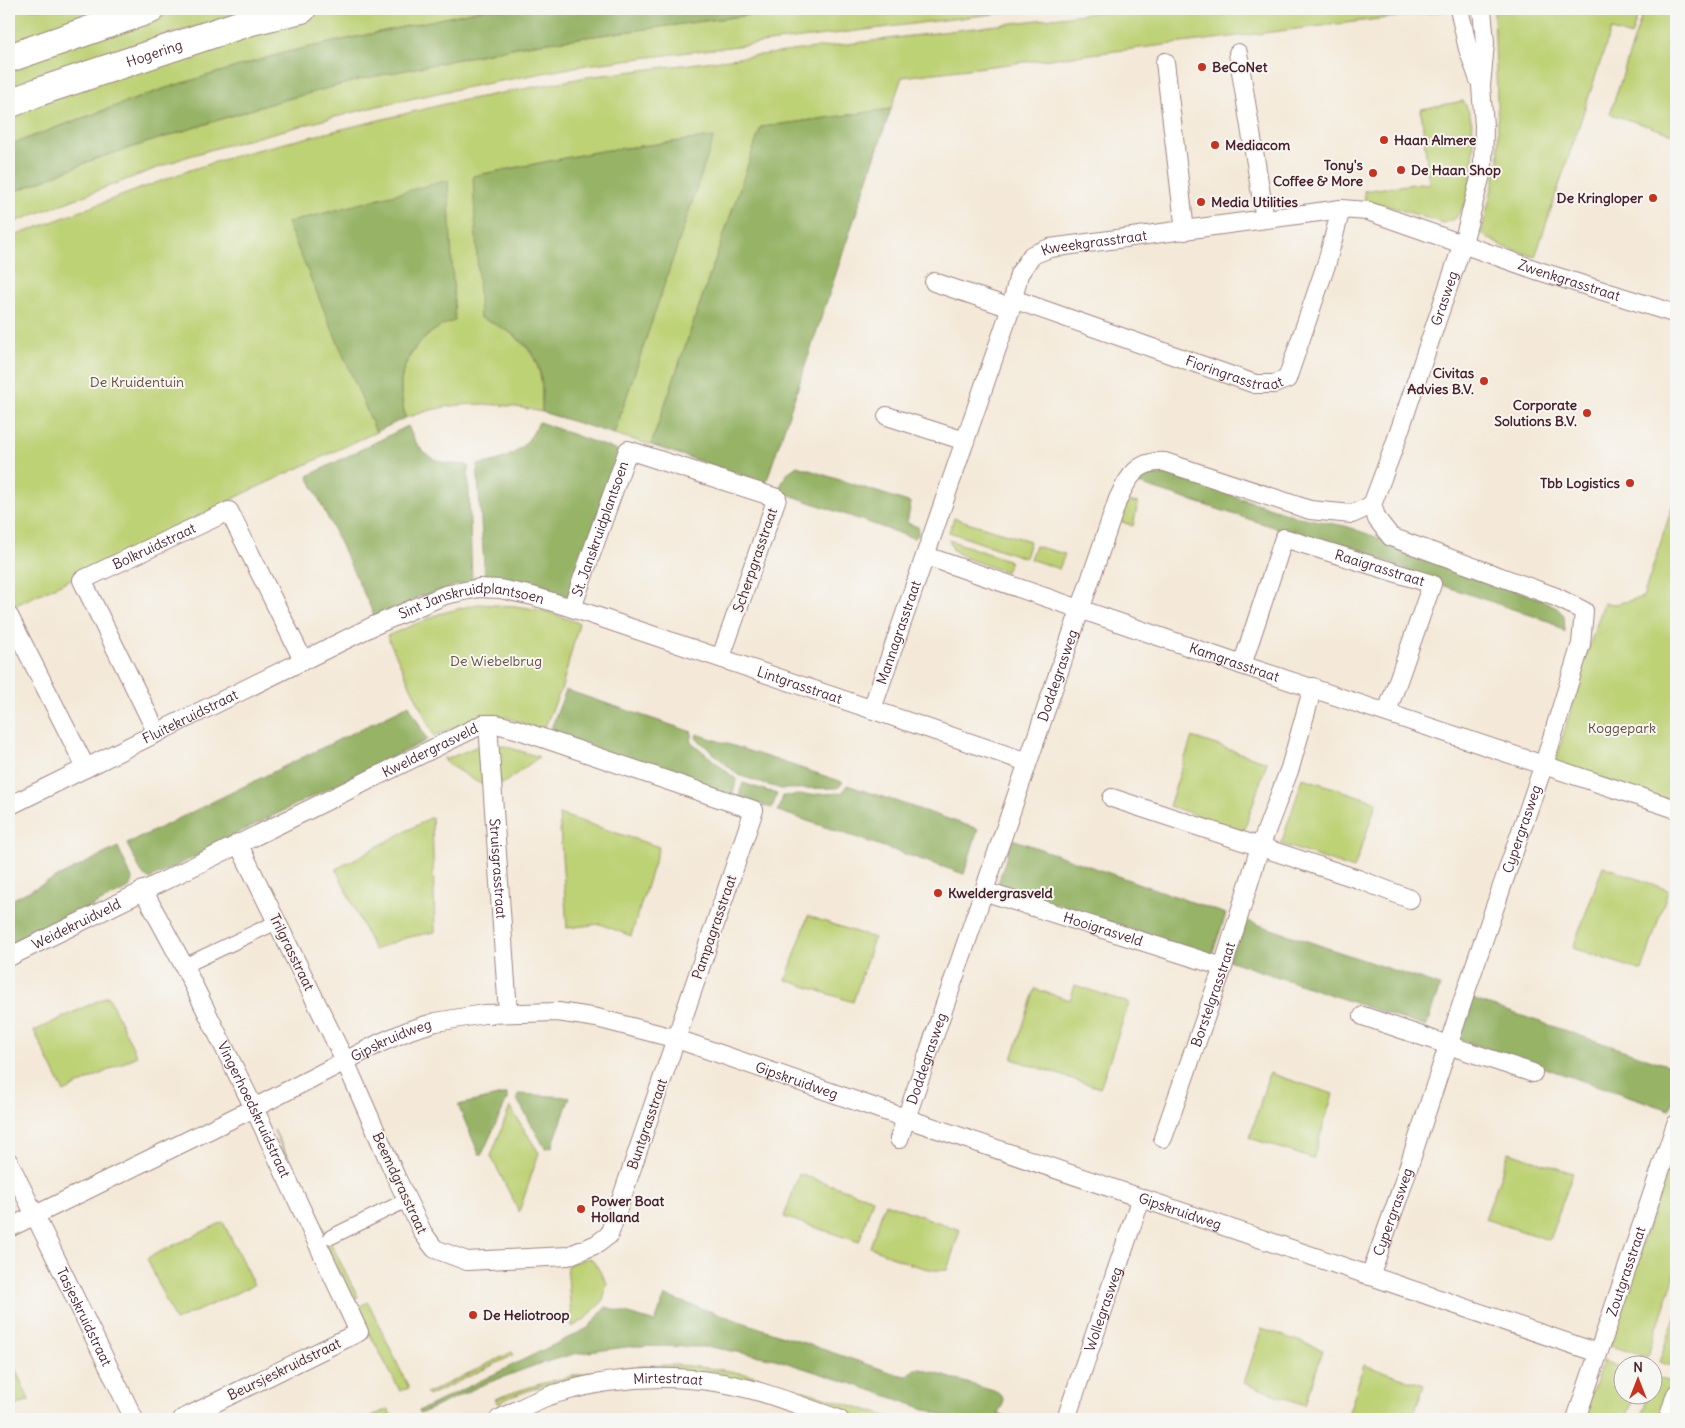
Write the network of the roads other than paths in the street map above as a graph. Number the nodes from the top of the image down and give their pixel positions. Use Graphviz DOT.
graph roads {
  1 [pos="151,9"];
  2 [pos="302,9"];
  3 [pos="1459,9"];
  4 [pos="1482,9"];
  5 [pos="1238,53"];
  6 [pos="9,58"];
  7 [pos="1165,62"];
  8 [pos="1481,86"];
  9 [pos="9,104"];
  10 [pos="1341,209"];
  11 [pos="1264,219"];
  12 [pos="1185,231"];
  13 [pos="1463,243"];
  14 [pos="934,282"];
  15 [pos="1012,303"];
  16 [pos="1676,314"];
  17 [pos="887,416"];
  18 [pos="965,441"];
  19 [pos="628,450"];
  20 [pos="1372,505"];
  21 [pos="926,556"];
  22 [pos="572,608"];
  23 [pos="1080,610"];
  24 [pos="9,616"];
  25 [pos="373,626"];
  26 [pos="721,657"];
  27 [pos="303,660"];
  28 [pos="1242,665"];
  29 [pos="1313,687"];
  30 [pos="872,709"];
  31 [pos="1387,712"];
  32 [pos="488,724"];
  33 [pos="157,733"];
  34 [pos="1027,762"];
  35 [pos="1544,764"];
  36 [pos="86,768"];
  37 [pos="1112,798"];
  38 [pos="10,804"];
  39 [pos="1676,809"];
  40 [pos="752,815"];
  41 [pos="238,843"];
  42 [pos="1260,847"];
  43 [pos="144,890"];
  44 [pos="984,891"];
  45 [pos="1410,899"];
  46 [pos="277,922"];
  47 [pos="9,957"];
  48 [pos="184,966"];
  49 [pos="1223,967"];
  50 [pos="508,1012"];
  51 [pos="1363,1016"];
  52 [pos="677,1039"];
  53 [pos="1448,1045"];
  54 [pos="345,1061"];
  55 [pos="1533,1073"];
  56 [pos="254,1108"];
  57 [pos="905,1118"];
  58 [pos="1676,1124"];
  59 [pos="1163,1138"];
  60 [pos="899,1139"];
  61 [pos="9,1162"];
  62 [pos="1141,1198"];
  63 [pos="403,1202"];
  64 [pos="36,1215"];
  65 [pos="9,1228"];
  66 [pos="331,1237"];
  67 [pos="522,1258"];
  68 [pos="1370,1276"];
  69 [pos="358,1332"];
  70 [pos="1598,1354"];
  71 [pos="1676,1394"];
  72 [pos="134,1419"];
  73 [pos="182,1419"];
  74 [pos="499,1419"];
  75 [pos="839,1419"];
  76 [pos="1066,1419"];
  77 [pos="1576,1419"];
  78 [pos="1668,1419"];
  1 -- 6 [label="highway"];
  2 -- 9 [label="highway, Hogering"];
  3 -- 8 [label="street, Grasweg"];
  4 -- 8 [label="street, Grasweg"];
  5 -- 11 [label="street"];
  7 -- 12 [label="street"];
  8 -- 13 [label="street, Grasweg"];
  10 -- 11 [label="street, Kweekgrasstraat"];
  10 -- 13 [label="street, Kweekgrasstraat"];
  10 -- 15 [label="street, Fioringrasstraat"];
  11 -- 12 [label="street, Kweekgrasstraat"];
  12 -- 15 [label="street, Kweekgrasstraat"];
  13 -- 16 [label="street, Zwenkgrasstraat"];
  13 -- 20 [label="street, Grasweg"];
  14 -- 15 [label="street"];
  15 -- 18 [label="street, Kweekgrasstraat"];
  17 -- 18 [label="street"];
  18 -- 21 [label="street, Kweekgrasstraat"];
  19 -- 22 [label="street, St. Janskruidplantsoen"];
  19 -- 26 [label="street, Scherpgrasstraat"];
  20 -- 23 [label="street, Doddegrasweg"];
  20 -- 35 [label="street, Cypergrasweg"];
  21 -- 23 [label="street, Kamgrasstraat"];
  21 -- 30 [label="street, Mannagrasstraat"];
  22 -- 25 [label="street, Sint Janskruidplantsoen"];
  22 -- 26 [label="street, Lintgrasstraat"];
  23 -- 28 [label="street, Kamgrasstraat"];
  23 -- 34 [label="street, Doddegrasweg"];
  24 -- 36 [label="street"];
  25 -- 27 [label="street, Fluitekruidstraat"];
  26 -- 30 [label="street, Lintgrasstraat"];
  27 -- 33 [label="street, Fluitekruidstraat"];
  27 -- 33 [label="street, Bolkruidstraat"];
  28 -- 29 [label="street, Kamgrasstraat"];
  28 -- 31 [label="street, Raaigrasstraat"];
  29 -- 31 [label="street, Kamgrasstraat"];
  29 -- 42 [label="street, Borstelgrasstraat"];
  30 -- 34 [label="street, Lintgrasstraat"];
  31 -- 35 [label="street, Kamgrasstraat"];
  32 -- 40 [label="street, Kweldergrasveld"];
  32 -- 41 [label="street, Kweldergrasveld"];
  32 -- 50 [label="street, Struisgrasstraat"];
  33 -- 36 [label="street, Fluitekruidstraat"];
  34 -- 44 [label="street, Doddegrasweg"];
  35 -- 39 [label="street, Kamgrasstraat"];
  35 -- 53 [label="street, Cypergrasweg"];
  36 -- 38 [label="street, Fluitekruidstraat"];
  37 -- 42 [label="street"];
  40 -- 52 [label="street, Pampagrasstraat"];
  41 -- 43 [label="street, Kweldergrasveld"];
  41 -- 46 [label="street, Trilgrasstraat"];
  42 -- 45 [label="street"];
  42 -- 49 [label="street, Borstelgrasstraat"];
  43 -- 47 [label="street, Weidekruidveld"];
  43 -- 48 [label="street, Vingerhoedskruidstraat"];
  44 -- 49 [label="street, Hooigrasveld"];
  44 -- 57 [label="street, Doddegrasweg"];
  46 -- 48 [label="street"];
  46 -- 54 [label="street, Trilgrasstraat"];
  48 -- 56 [label="street, Vingerhoedskruidstraat"];
  49 -- 59 [label="street, Borstelgrasstraat"];
  50 -- 52 [label="street, Gipskruidweg"];
  50 -- 54 [label="street, Gipskruidweg"];
  51 -- 53 [label="street"];
  52 -- 57 [label="street, Gipskruidweg"];
  52 -- 67 [label="street, Buntgrasstraat"];
  53 -- 55 [label="street"];
  53 -- 68 [label="street, Cypergrasweg"];
  54 -- 56 [label="street, Gipskruidweg"];
  54 -- 63 [label="street, Beemdgrasstraat"];
  56 -- 64 [label="street, Gipskruidweg"];
  56 -- 69 [label="street, Vingerhoedskruidstraat"];
  57 -- 60 [label="street, Doddegrasweg"];
  57 -- 62 [label="street, Gipskruidweg"];
  58 -- 70 [label="street, Zoutgrasstraat"];
  61 -- 64 [label="street, Tasjeskruidstraat"];
  62 -- 68 [label="street, Gipskruidweg"];
  62 -- 76 [label="street, Wollegrasweg"];
  63 -- 66 [label="street, Beemdgrasstraat"];
  63 -- 67 [label="street, Beemdgrasstraat"];
  64 -- 65 [label="street, Gipskruidweg"];
  64 -- 72 [label="street, Tasjeskruidstraat"];
  68 -- 70 [label="street, Gipskruidweg"];
  69 -- 73 [label="street, Beursjeskruidstraat"];
  70 -- 77 [label="street, Zoutgrasstraat"];
  71 -- 78 [label="street"];
  74 -- 75 [label="street, Mirtestraat"];
}
